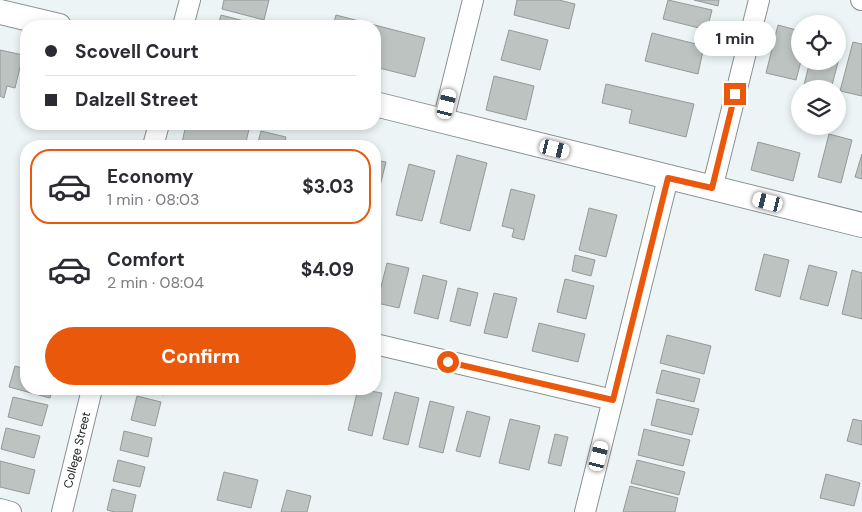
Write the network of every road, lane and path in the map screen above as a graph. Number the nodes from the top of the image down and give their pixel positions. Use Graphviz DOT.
graph roads {
  1 [pos="190,0"];
  2 [pos="473,0"];
  3 [pos="759,0"];
  4 [pos="0,12"];
  5 [pos="33,20"];
  6 [pos="185,20"];
  7 [pos="381,106"];
  8 [pos="443,121"];
  9 [pos="668,178"];
  10 [pos="712,188"];
  11 [pos="862,226"];
  12 [pos="381,345"];
  13 [pos="91,395"];
  14 [pos="613,400"];
  15 [pos="0,509"];
  16 [pos="12,512"];
  17 [pos="62,512"];
  18 [pos="585,512"];
  1 -- 6 [label="street"];
  2 -- 8 [label="street"];
  3 -- 10 [label="street"];
  4 -- 5 [label="street"];
  7 -- 8 [label="street"];
  8 -- 9 [label="street"];
  9 -- 10 [label="street"];
  9 -- 14 [label="street"];
  10 -- 11 [label="street"];
  12 -- 14 [label="street"];
  13 -- 17 [label="street, College Street"];
  14 -- 18 [label="street"];
  15 -- 16 [label="street"];
}
